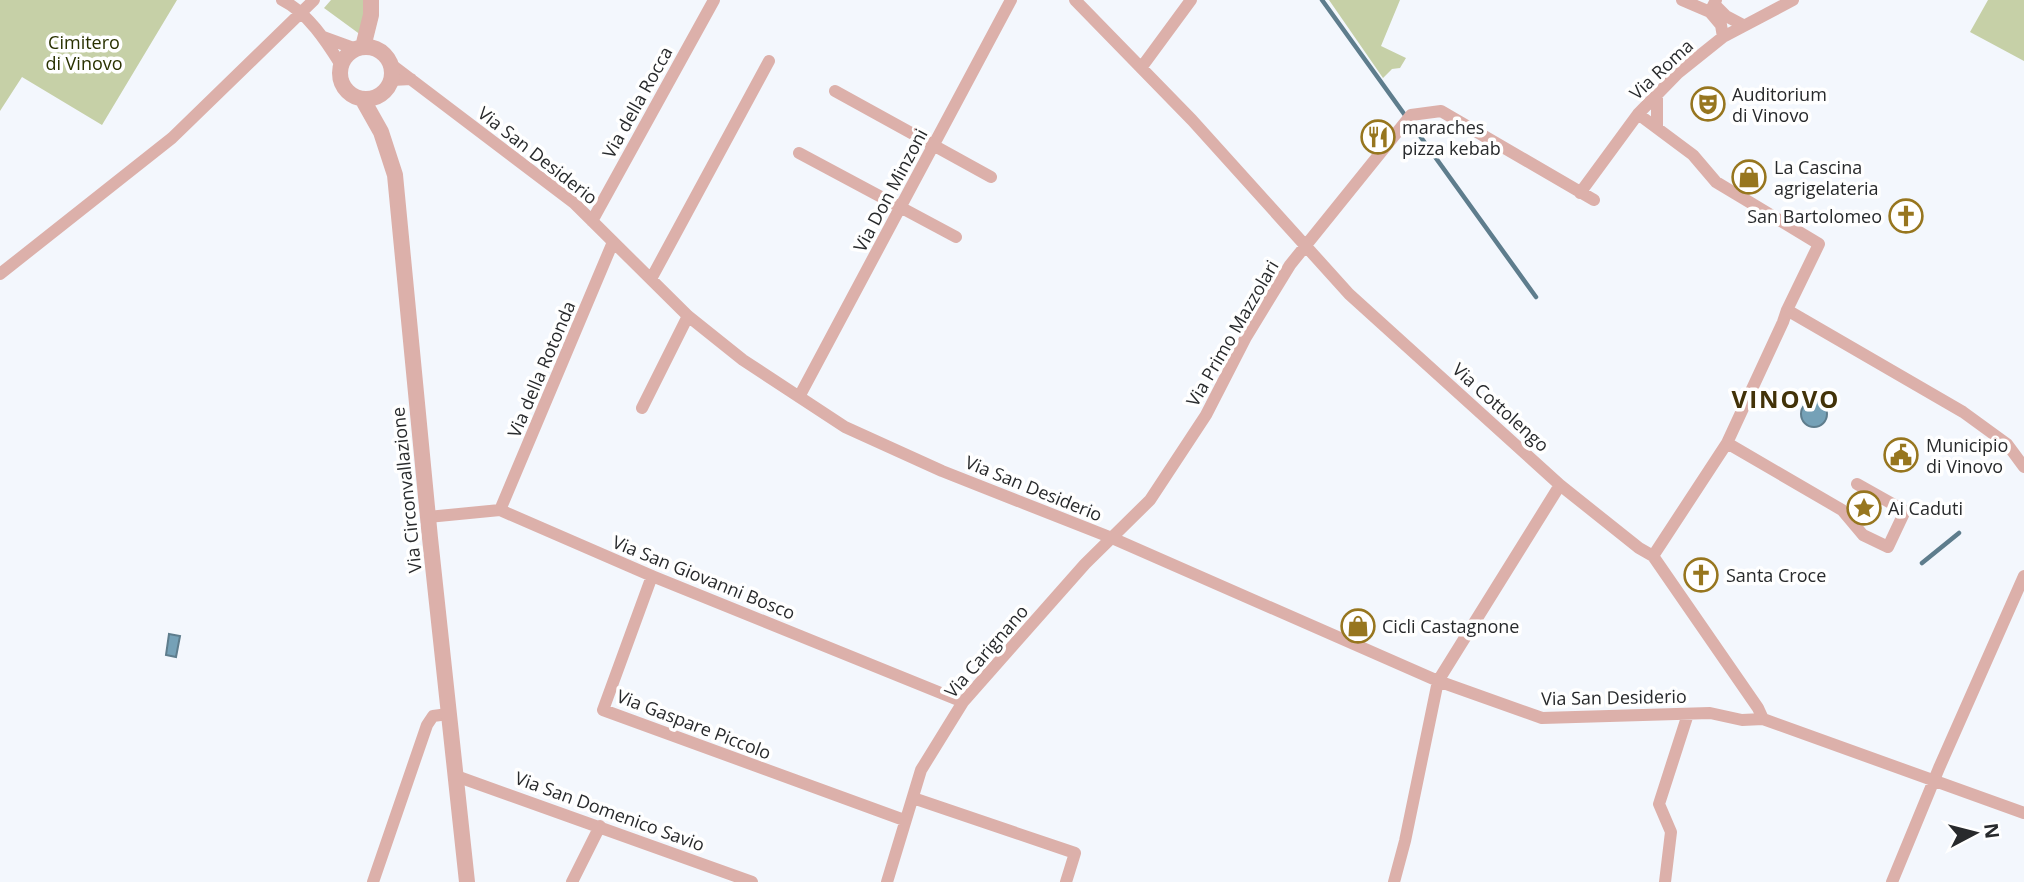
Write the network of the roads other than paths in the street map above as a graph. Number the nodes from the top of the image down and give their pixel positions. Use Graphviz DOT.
graph roads {
  1 [pos="282,0"];
  2 [pos="314,0"];
  3 [pos="714,0"];
  4 [pos="1011,0"];
  5 [pos="1075,0"];
  6 [pos="1192,0"];
  7 [pos="1682,0"];
  8 [pos="1793,0"];
  9 [pos="1713,5"];
  10 [pos="371,7"];
  11 [pos="302,14"];
  12 [pos="1743,25"];
  13 [pos="323,36"];
  14 [pos="1723,37"];
  15 [pos="365,48"];
  16 [pos="769,61"];
  17 [pos="341,65"];
  18 [pos="1141,68"];
  19 [pos="392,73"];
  20 [pos="835,91"];
  21 [pos="1657,96"];
  22 [pos="371,98"];
  23 [pos="1638,114"];
  24 [pos="1657,128"];
  25 [pos="933,145"];
  26 [pos="799,153"];
  27 [pos="991,177"];
  28 [pos="1580,193"];
  29 [pos="1594,200"];
  30 [pos="900,208"];
  31 [pos="592,221"];
  32 [pos="956,237"];
  33 [pos="613,242"];
  34 [pos="1305,246"];
  35 [pos="0,274"];
  36 [pos="650,279"];
  37 [pos="1787,310"];
  38 [pos="688,316"];
  39 [pos="799,397"];
  40 [pos="642,408"];
  41 [pos="1727,443"];
  42 [pos="2024,467"];
  43 [pos="1857,484"];
  44 [pos="1560,485"];
  45 [pos="500,510"];
  46 [pos="428,517"];
  47 [pos="1112,538"];
  48 [pos="1653,556"];
  49 [pos="652,576"];
  50 [pos="2024,576"];
  51 [pos="1438,681"];
  52 [pos="963,702"];
  53 [pos="448,713"];
  54 [pos="1688,713"];
  55 [pos="1763,719"];
  56 [pos="456,776"];
  57 [pos="1935,779"];
  58 [pos="913,798"];
  59 [pos="2024,813"];
  60 [pos="904,820"];
  61 [pos="600,827"];
  62 [pos="373,882"];
  63 [pos="467,882"];
  64 [pos="572,882"];
  65 [pos="752,882"];
  66 [pos="887,882"];
  67 [pos="1066,882"];
  68 [pos="1394,882"];
  69 [pos="1665,882"];
  70 [pos="1892,882"];
  1 -- 11 [label="street"];
  2 -- 11 [label="street"];
  3 -- 31 [label="street, Via della Rocca"];
  4 -- 25 [label="street, Via Don Minzoni"];
  5 -- 18 [label="street, Via Cottolengo"];
  6 -- 18 [label="street"];
  7 -- 9 [label="street"];
  8 -- 12 [label="street, Via Roma"];
  9 -- 12 [label="street"];
  9 -- 14 [label="street"];
  10 -- 15 [label="street"];
  11 -- 13 [label="street"];
  11 -- 35 [label="street"];
  12 -- 14 [label="street, Via Roma"];
  13 -- 15 [label="street"];
  13 -- 17 [label="street"];
  14 -- 21 [label="street, Via Roma"];
  15 -- 17 [label="street"];
  15 -- 19 [label="street"];
  16 -- 36 [label="street"];
  17 -- 22 [label="street"];
  18 -- 34 [label="street, Via Cottolengo"];
  19 -- 22 [label="street"];
  19 -- 31 [label="street, Via San Desiderio"];
  20 -- 25 [label="street"];
  21 -- 23 [label="street, Via Roma"];
  21 -- 24 [label="street"];
  22 -- 46 [label="street, Via Circonvallazione"];
  23 -- 24 [label="street"];
  23 -- 28 [label="street, Via Roma"];
  24 -- 37 [label="street"];
  25 -- 27 [label="street"];
  25 -- 30 [label="street, Via Don Minzoni"];
  26 -- 30 [label="street"];
  28 -- 29 [label="street"];
  28 -- 34 [label="street, Via Primo Mazzolari"];
  30 -- 32 [label="street"];
  30 -- 39 [label="street, Via Don Minzoni"];
  31 -- 33 [label="street, Via San Desiderio"];
  33 -- 36 [label="street, Via San Desiderio"];
  33 -- 45 [label="street, Via della Rotonda"];
  34 -- 44 [label="street, Via Cottolengo"];
  34 -- 47 [label="street, Via Primo Mazzolari"];
  36 -- 38 [label="street, Via San Desiderio"];
  37 -- 41 [label="street"];
  37 -- 42 [label="street"];
  38 -- 39 [label="street, Via San Desiderio"];
  38 -- 40 [label="street"];
  39 -- 47 [label="street, Via San Desiderio"];
  41 -- 43 [label="street"];
  41 -- 48 [label="street"];
  44 -- 48 [label="street, Via Cottolengo"];
  44 -- 51 [label="street"];
  45 -- 46 [label="street, Via San Giovanni Bosco"];
  45 -- 49 [label="street, Via San Giovanni Bosco"];
  46 -- 53 [label="street, Via Circonvallazione"];
  47 -- 51 [label="street, Via San Desiderio"];
  47 -- 52 [label="street, Via Carignano"];
  48 -- 55 [label="street, Via Cottolengo"];
  49 -- 52 [label="street, Via San Giovanni Bosco"];
  49 -- 60 [label="street, Via Gaspare Piccolo"];
  50 -- 57 [label="street"];
  51 -- 54 [label="street, Via San Desiderio"];
  51 -- 68 [label="street"];
  52 -- 58 [label="street, Via Carignano"];
  53 -- 56 [label="street, Via Circonvallazione"];
  53 -- 62 [label="street"];
  54 -- 55 [label="street, Via San Desiderio"];
  54 -- 69 [label="street"];
  55 -- 57 [label="street"];
  56 -- 61 [label="street, Via San Domenico Savio"];
  56 -- 63 [label="street, Via Circonvallazione"];
  57 -- 59 [label="street"];
  57 -- 70 [label="street"];
  58 -- 60 [label="street, Via Carignano"];
  58 -- 67 [label="street"];
  60 -- 66 [label="street, Via Carignano"];
  61 -- 64 [label="street"];
  61 -- 65 [label="street, Via San Domenico Savio"];
}
